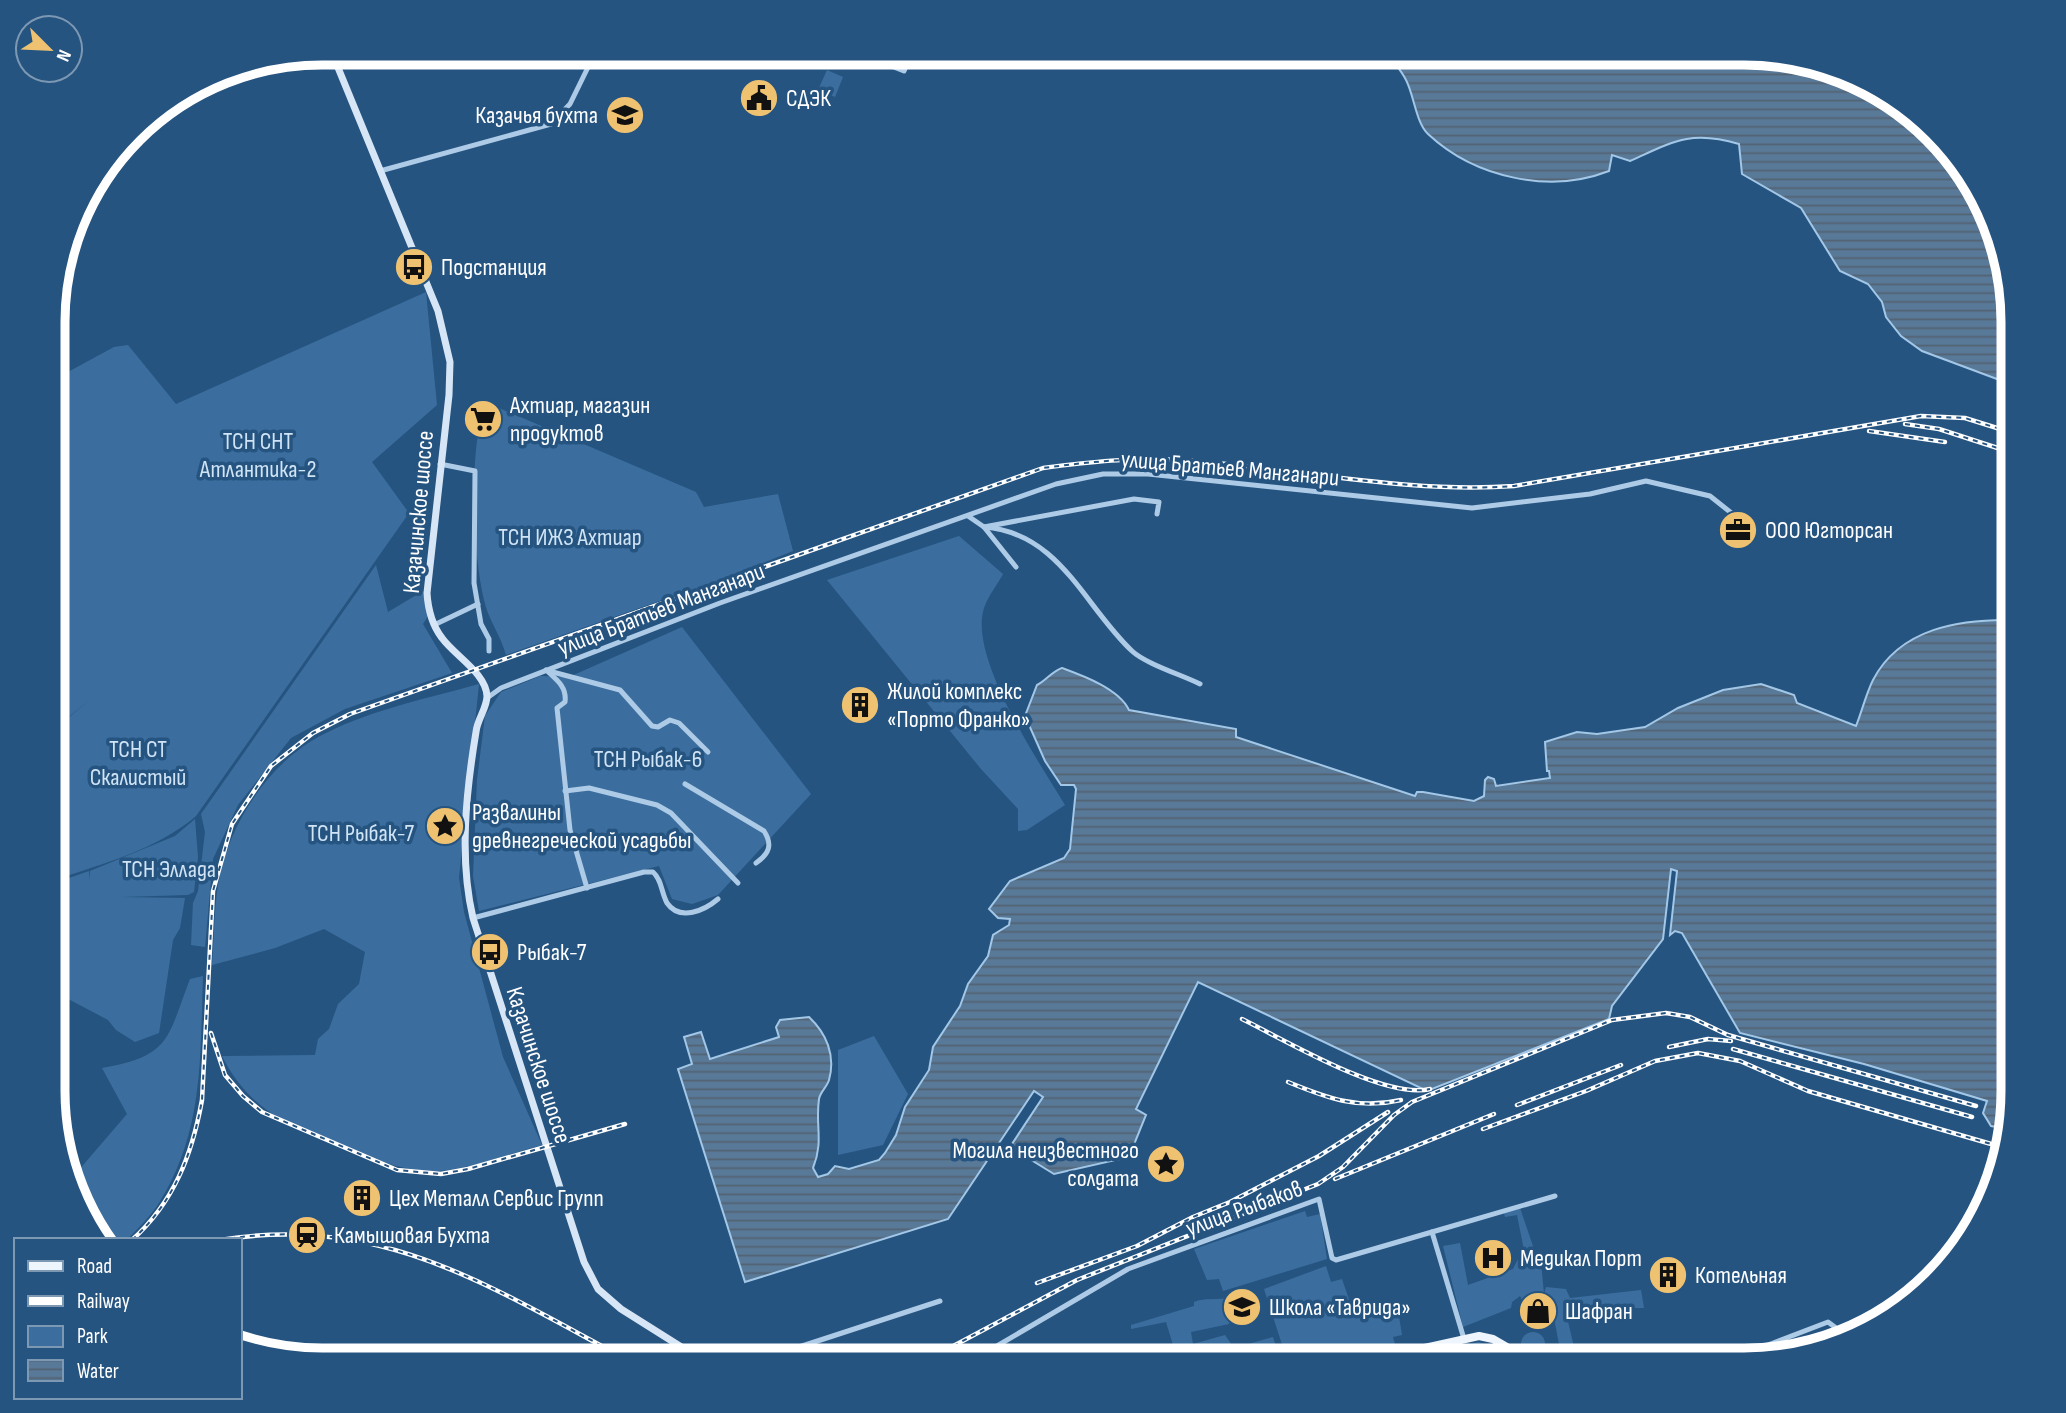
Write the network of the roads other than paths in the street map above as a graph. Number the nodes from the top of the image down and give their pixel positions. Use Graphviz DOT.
graph roads {
  1 [pos="337,65"];
  2 [pos="589,65"];
  3 [pos="889,65"];
  4 [pos="907,65"];
  5 [pos="380,171"];
  6 [pos="440,464"];
  7 [pos="1157,514"];
  8 [pos="968,516"];
  9 [pos="1744,523"];
  10 [pos="985,527"];
  11 [pos="1016,567"];
  12 [pos="478,604"];
  13 [pos="434,625"];
  14 [pos="489,650"];
  15 [pos="546,670"];
  16 [pos="1200,684"];
  17 [pos="487,698"];
  18 [pos="708,752"];
  19 [pos="685,784"];
  20 [pos="565,791"];
  21 [pos="756,863"];
  22 [pos="738,883"];
  23 [pos="587,888"];
  24 [pos="718,899"];
  25 [pos="473,918"];
  26 [pos="1555,1196"];
  27 [pos="1432,1232"];
  28 [pos="940,1301"];
  29 [pos="1839,1330"];
  30 [pos="1464,1339"];
  31 [pos="1431,1347"];
  32 [pos="683,1348"];
  33 [pos="796,1348"];
  34 [pos="993,1348"];
  35 [pos="1427,1348"];
  36 [pos="1508,1348"];
  37 [pos="1760,1348"];
  1 -- 5 [label="main road, Казачинское шоссе"];
  2 -- 5 [label="street"];
  3 -- 4 [label="street"];
  5 -- 6 [label="main road, Казачинское шоссе"];
  6 -- 12 [label="street"];
  6 -- 13 [label="main road, Казачинское шоссе"];
  7 -- 10 [label="street"];
  8 -- 9 [label="street, улица Братьев Манганари"];
  8 -- 10 [label="street"];
  8 -- 15 [label="street, улица Братьев Манганари"];
  10 -- 11 [label="street"];
  10 -- 16 [label="street"];
  12 -- 13 [label="street"];
  12 -- 14 [label="street"];
  13 -- 17 [label="main road, Казачинское шоссе"];
  15 -- 17 [label="street, улица Братьев Манганари"];
  15 -- 18 [label="street"];
  15 -- 20 [label="street"];
  17 -- 25 [label="main road, Казачинское шоссе"];
  19 -- 21 [label="street"];
  20 -- 22 [label="street"];
  20 -- 23 [label="street"];
  23 -- 24 [label="street"];
  23 -- 25 [label="street"];
  25 -- 32 [label="main road, Казачинское шоссе"];
  26 -- 27 [label="street"];
  27 -- 30 [label="street"];
  27 -- 34 [label="street, улица Рыбаков"];
  28 -- 33 [label="street"];
  29 -- 37 [label="street"];
  30 -- 31 [label="main road"];
  30 -- 36 [label="main road"];
  31 -- 35 [label="main road"];
}
